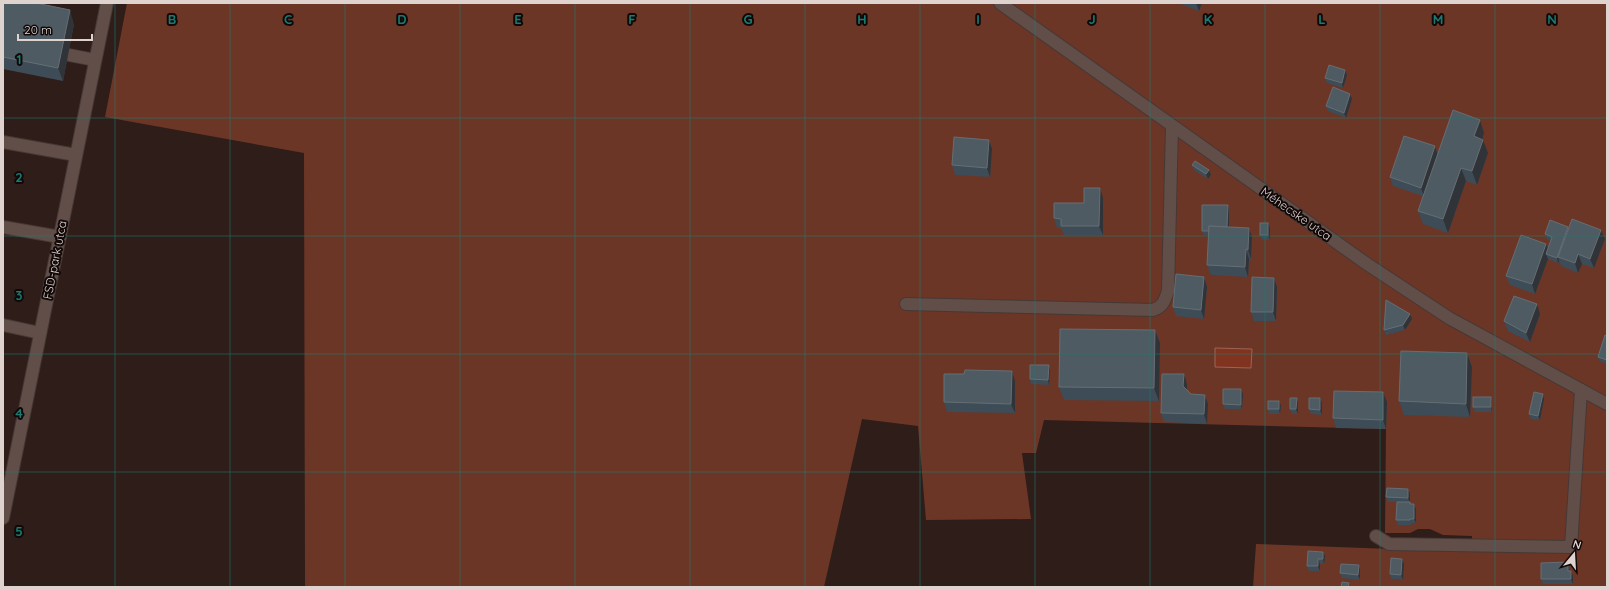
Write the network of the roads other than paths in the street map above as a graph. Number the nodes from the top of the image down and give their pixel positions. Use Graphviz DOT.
graph roads {
  1 [pos="107,3"];
  2 [pos="1004,4"];
  3 [pos="69,55"];
  4 [pos="95,60"];
  5 [pos="1172,126"];
  6 [pos="3,142"];
  7 [pos="76,155"];
  8 [pos="3,227"];
  9 [pos="60,237"];
  10 [pos="906,304"];
  11 [pos="3,325"];
  12 [pos="40,333"];
  13 [pos="1581,390"];
  14 [pos="1607,404"];
  15 [pos="3,518"];
  16 [pos="1376,536"];
  1 -- 4 [label="street, FSD-park utca"];
  2 -- 5 [label="street, Méhecske utca"];
  3 -- 4 [label="street"];
  4 -- 7 [label="street, FSD-park utca"];
  5 -- 10 [label="street"];
  5 -- 13 [label="street, Méhecske utca"];
  6 -- 7 [label="street"];
  7 -- 9 [label="street, FSD-park utca"];
  8 -- 9 [label="street"];
  9 -- 12 [label="street, FSD-park utca"];
  11 -- 12 [label="street"];
  12 -- 15 [label="street, FSD-park utca"];
  13 -- 14 [label="street, Méhecske utca"];
  13 -- 16 [label="street"];
}
